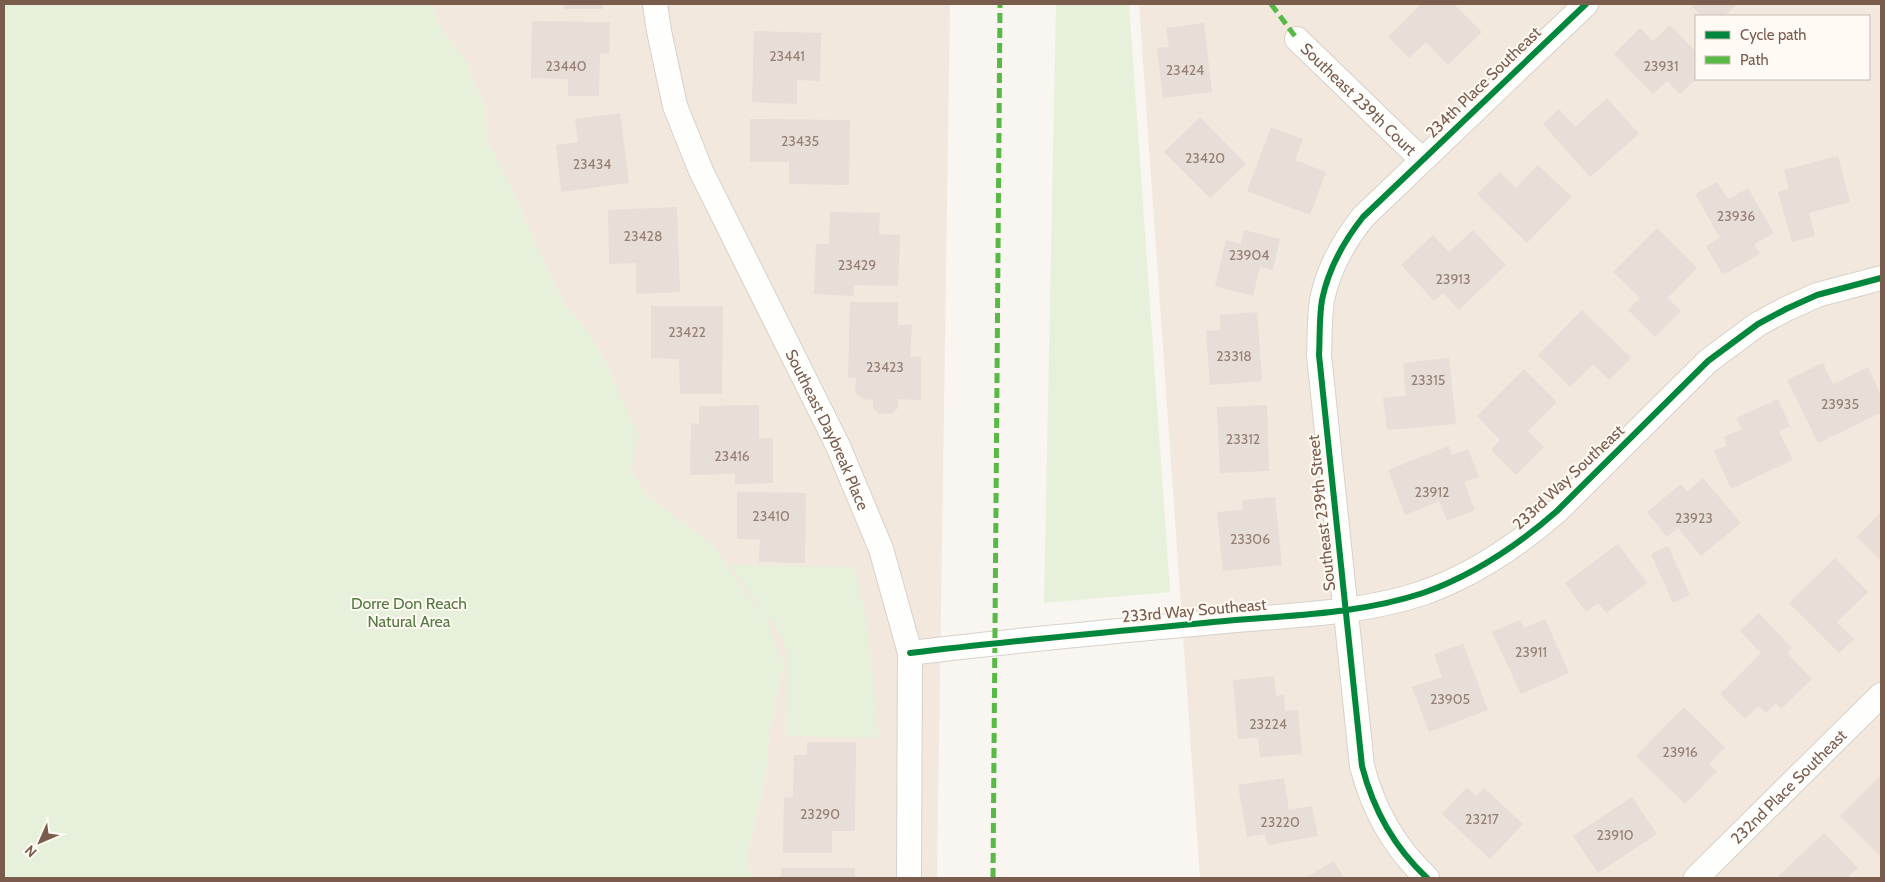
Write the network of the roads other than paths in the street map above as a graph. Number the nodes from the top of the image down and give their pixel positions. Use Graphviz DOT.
graph roads {
  1 [pos="655,4"];
  2 [pos="1586,4"];
  3 [pos="1297,39"];
  4 [pos="1422,160"];
  5 [pos="1881,278"];
  6 [pos="1345,610"];
  7 [pos="910,653"];
  8 [pos="1881,695"];
  9 [pos="909,878"];
  10 [pos="1427,878"];
  11 [pos="1696,878"];
  1 -- 7 [label="street, Southeast Daybreak Place"];
  2 -- 4 [label="street, 234th Place Southeast"];
  3 -- 4 [label="street, Southeast 239th Court"];
  4 -- 6 [label="street, Southeast 239th Street"];
  5 -- 6 [label="street, 233rd Way Southeast"];
  6 -- 7 [label="street, 233rd Way Southeast"];
  6 -- 10 [label="street, Southeast 239th Street"];
  7 -- 9 [label="street, Southeast Daybreak Place"];
  8 -- 11 [label="street, 232nd Place Southeast"];
}
